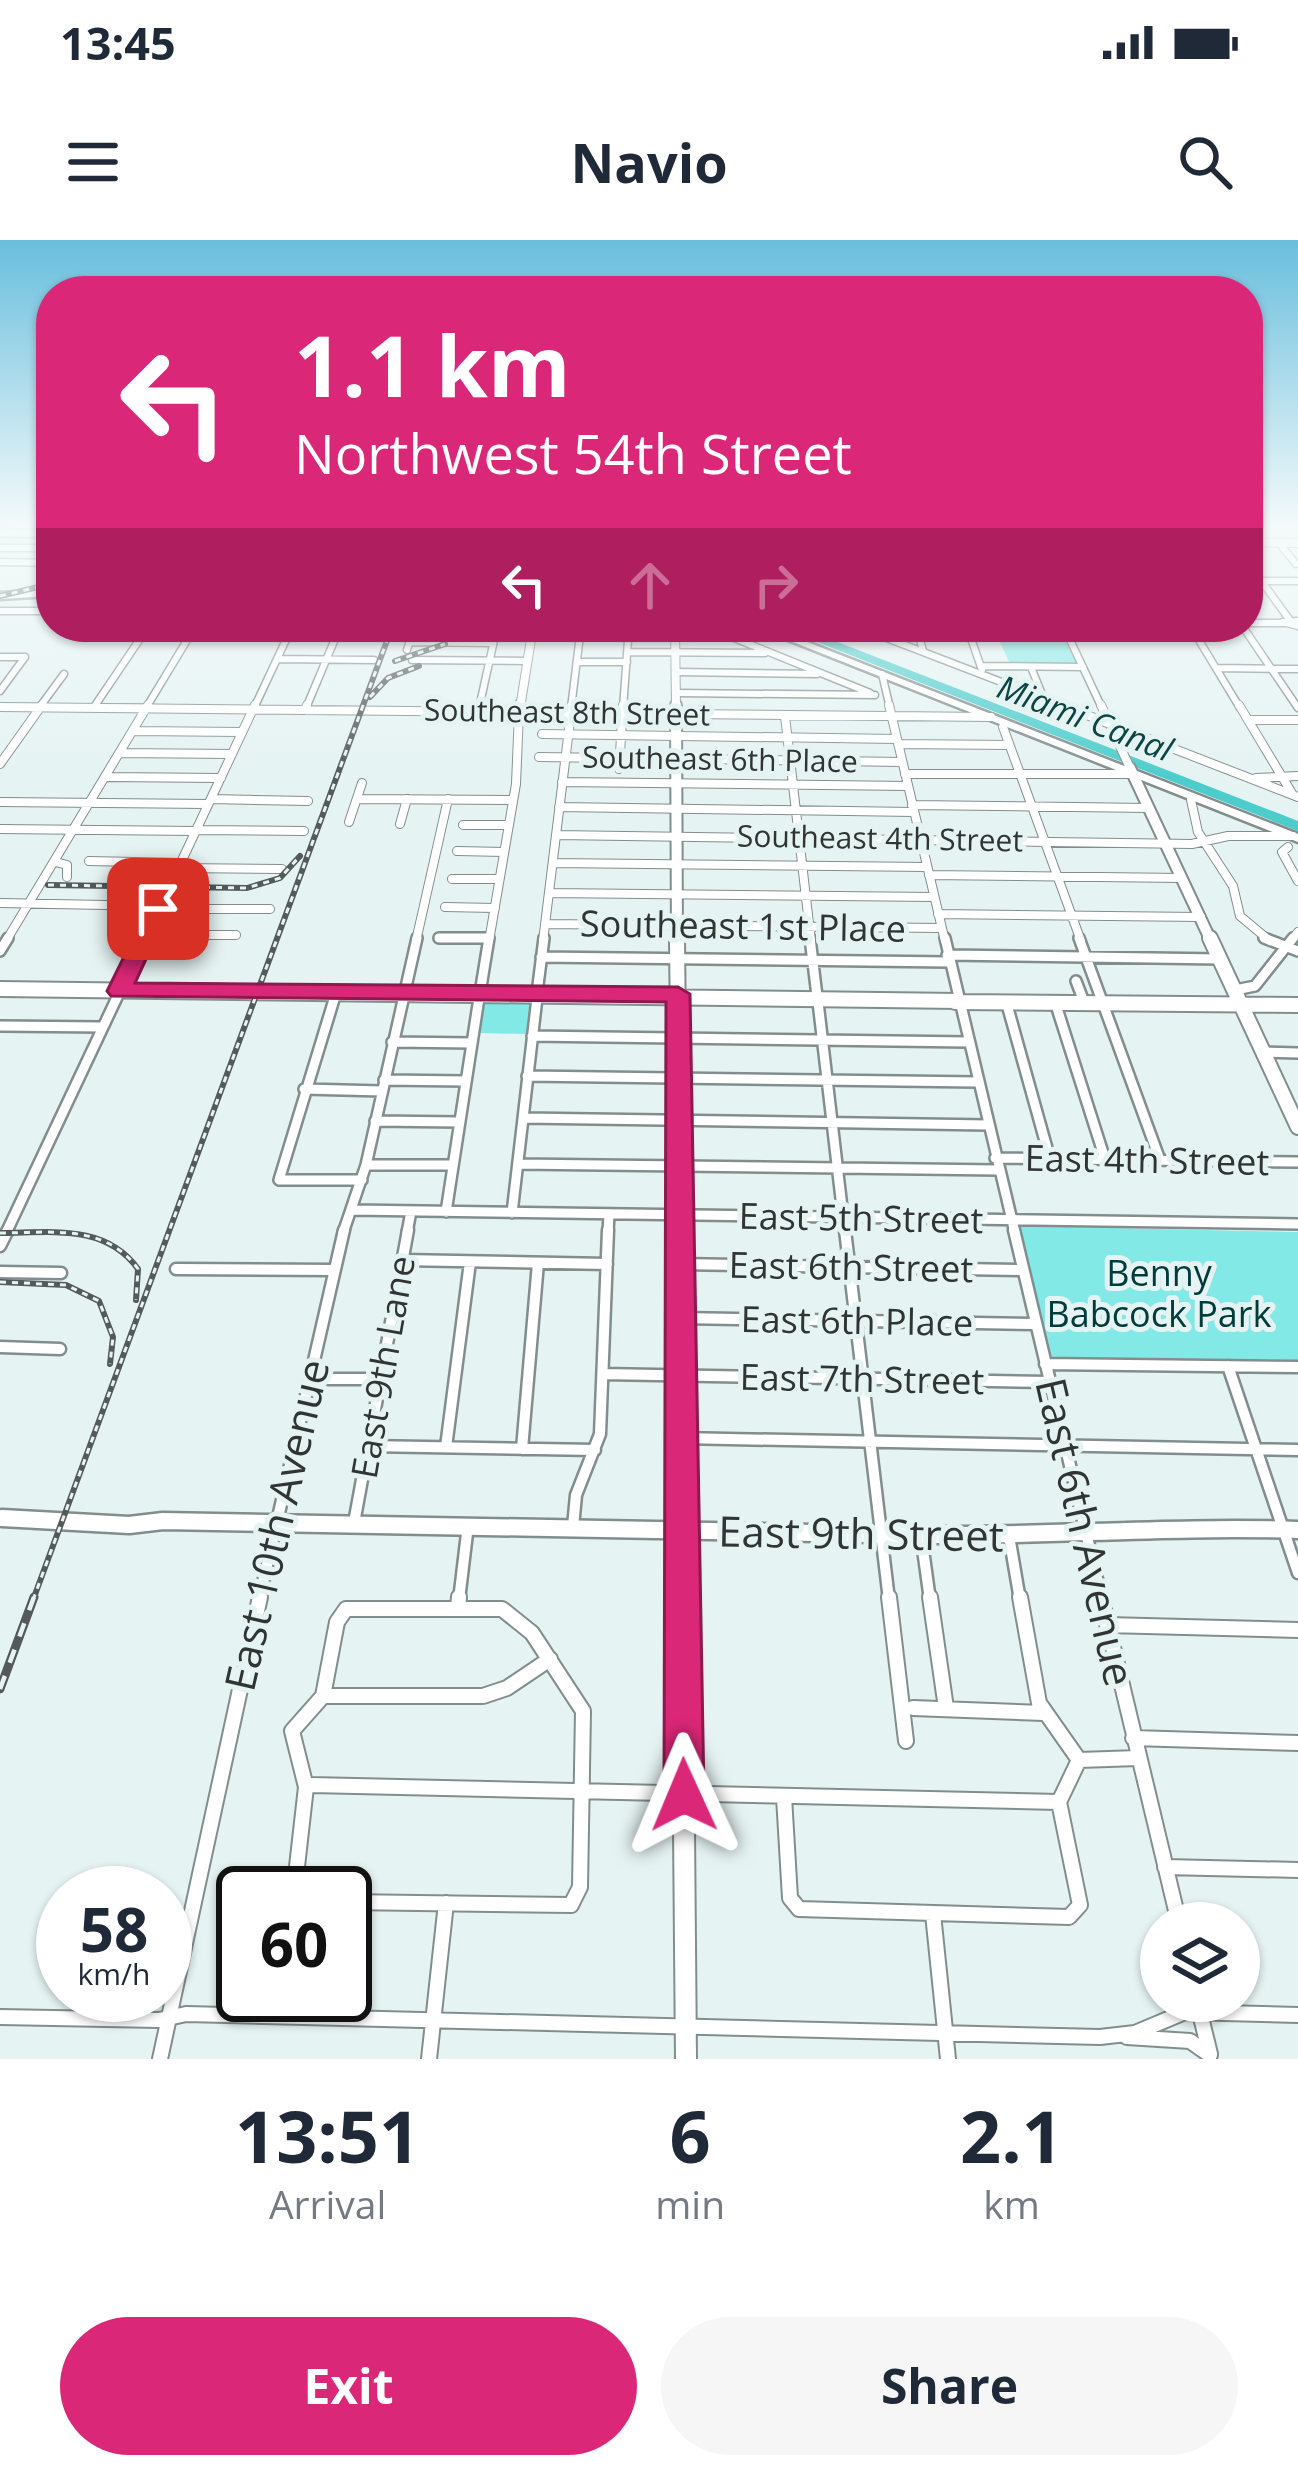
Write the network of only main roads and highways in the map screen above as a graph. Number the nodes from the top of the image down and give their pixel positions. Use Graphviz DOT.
graph roads {
  1 [pos="530,642"];
  2 [pos="677,642"];
  3 [pos="803,642"];
  4 [pos="804,642"];
  5 [pos="677,714"];
  6 [pos="991,717"];
  7 [pos="1006,724"];
  8 [pos="1128,766"];
  9 [pos="1294,840"];
  10 [pos="0,989"];
  11 [pos="537,996"];
  12 [pos="678,997"];
  13 [pos="818,999"];
  14 [pos="959,1001"];
  15 [pos="1242,1005"];
  16 [pos="1298,1005"];
  17 [pos="1292,1102"];
  18 [pos="1298,1127"];
  19 [pos="1,1518"];
  20 [pos="1290,1530"];
  21 [pos="680,1531"];
  22 [pos="686,2059"];
  1 -- 5 [label="main road, Southeast 8th Street"];
  2 -- 5 [label="main road"];
  3 -- 6 [label="highway"];
  4 -- 7 [label="highway"];
  5 -- 12 [label="main road"];
  6 -- 7 [label="highway"];
  6 -- 8 [label="highway"];
  7 -- 8 [label="highway"];
  8 -- 9 [label="highway"];
  8 -- 9 [label="highway"];
  8 -- 15 [label="main road"];
  10 -- 11 [label="main road"];
  11 -- 12 [label="main road"];
  11 -- 12 [label="main road"];
  12 -- 13 [label="main road"];
  12 -- 21 [label="main road"];
  13 -- 14 [label="main road"];
  13 -- 14 [label="main road"];
  14 -- 15 [label="main road"];
  15 -- 16 [label="main road"];
  15 -- 17 [label="main road"];
  17 -- 18 [label="main road"];
  19 -- 21 [label="main road, East 9th Street"];
  20 -- 21 [label="main road, East 9th Street"];
  21 -- 22 [label="main road"];
}
